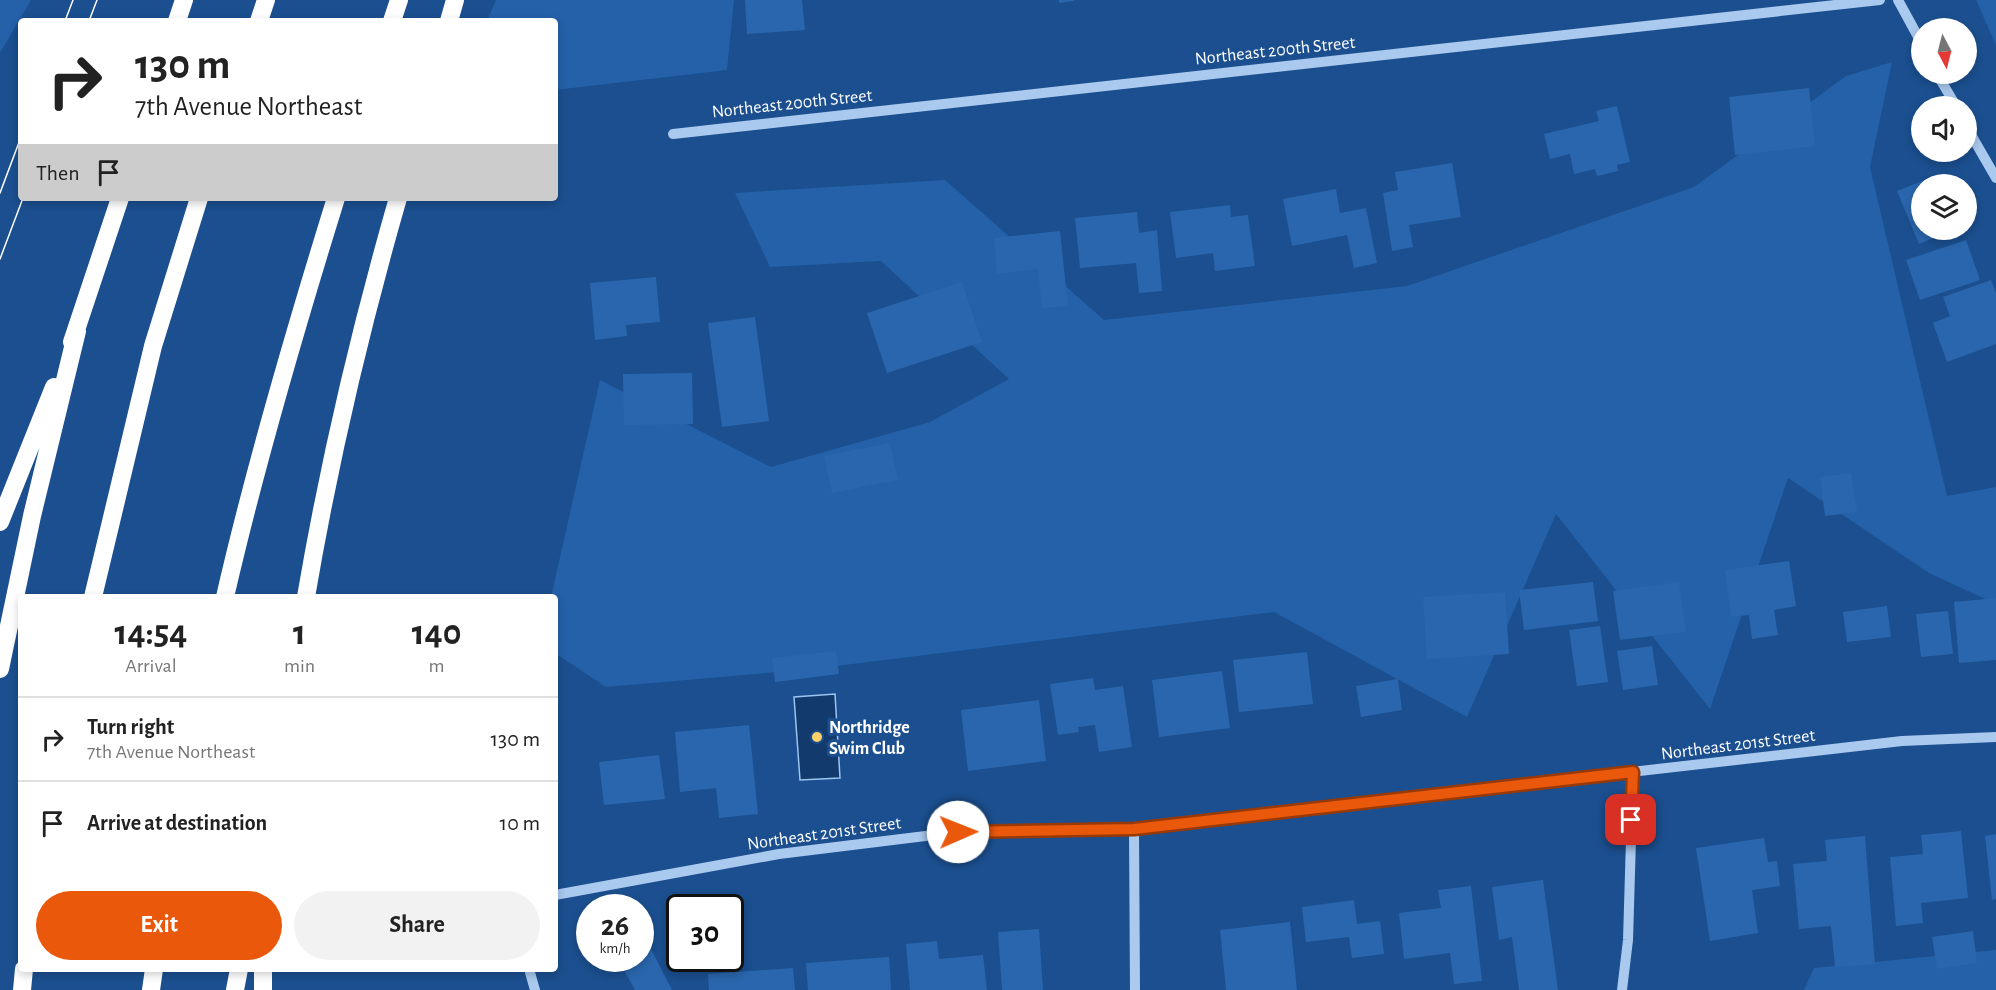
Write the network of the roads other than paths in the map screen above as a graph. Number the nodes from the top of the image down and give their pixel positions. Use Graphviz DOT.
graph roads {
  1 [pos="184,0"];
  2 [pos="266,0"];
  3 [pos="399,0"];
  4 [pos="455,0"];
  5 [pos="1880,0"];
  6 [pos="1898,0"];
  7 [pos="178,18"];
  8 [pos="260,18"];
  9 [pos="393,18"];
  10 [pos="450,18"];
  11 [pos="1911,24"];
  12 [pos="673,134"];
  13 [pos="1977,145"];
  14 [pos="1996,178"];
  15 [pos="119,201"];
  16 [pos="198,201"];
  17 [pos="335,201"];
  18 [pos="397,201"];
  19 [pos="77,332"];
  20 [pos="0,522"];
  21 [pos="94,594"];
  22 [pos="226,594"];
  23 [pos="307,594"];
  24 [pos="0,669"];
  25 [pos="1996,737"];
  26 [pos="1633,772"];
  27 [pos="1134,829"];
  28 [pos="558,894"];
  29 [pos="24,972"];
  30 [pos="154,972"];
  31 [pos="238,972"];
  32 [pos="263,972"];
  33 [pos="530,972"];
  34 [pos="22,990"];
  35 [pos="151,990"];
  36 [pos="235,990"];
  37 [pos="263,990"];
  38 [pos="535,990"];
  39 [pos="1135,990"];
  40 [pos="1622,990"];
  1 -- 7 [label="highway"];
  2 -- 8 [label="highway"];
  3 -- 9 [label="highway"];
  4 -- 10 [label="highway"];
  5 -- 12 [label="street, Northeast 200th Street"];
  6 -- 11 [label="street"];
  13 -- 14 [label="street"];
  15 -- 19 [label="highway"];
  16 -- 21 [label="highway"];
  17 -- 22 [label="highway"];
  18 -- 23 [label="highway"];
  19 -- 20 [label="highway"];
  19 -- 24 [label="highway"];
  25 -- 26 [label="street, Northeast 201st Street"];
  26 -- 27 [label="street, Northeast 201st Street"];
  26 -- 40 [label="street"];
  27 -- 28 [label="street, Northeast 201st Street"];
  27 -- 39 [label="street"];
  29 -- 34 [label="highway"];
  30 -- 35 [label="highway"];
  31 -- 36 [label="highway"];
  32 -- 37 [label="highway"];
  33 -- 38 [label="street"];
}
